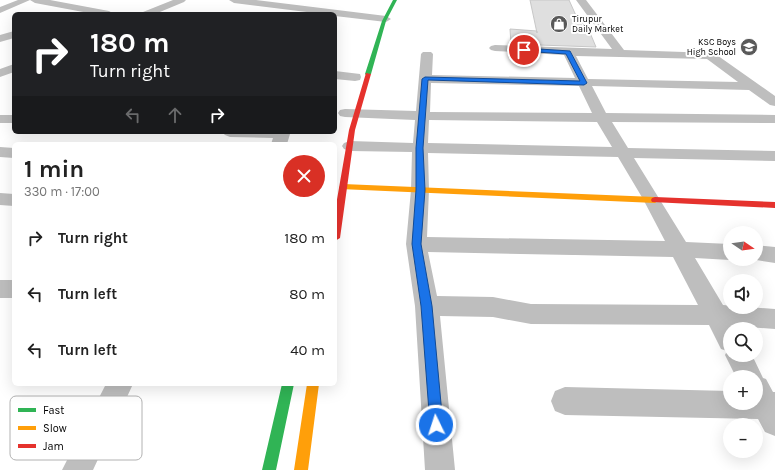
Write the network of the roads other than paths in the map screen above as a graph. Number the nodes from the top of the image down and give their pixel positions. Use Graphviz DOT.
graph roads {
  1 [pos="26,0"];
  2 [pos="35,0"];
  3 [pos="181,0"];
  4 [pos="234,0"];
  5 [pos="395,0"];
  6 [pos="581,0"];
  7 [pos="96,2"];
  8 [pos="379,6"];
  9 [pos="79,9"];
  10 [pos="0,10"];
  11 [pos="71,12"];
  12 [pos="97,12"];
  13 [pos="151,12"];
  14 [pos="313,12"];
  15 [pos="337,16"];
  16 [pos="386,19"];
  17 [pos="372,21"];
  18 [pos="12,35"];
  19 [pos="0,39"];
  20 [pos="495,48"];
  21 [pos="568,52"];
  22 [pos="621,53"];
  23 [pos="427,54"];
  24 [pos="12,69"];
  25 [pos="0,73"];
  26 [pos="337,75"];
  27 [pos="355,75"];
  28 [pos="425,79"];
  29 [pos="584,83"];
  30 [pos="752,86"];
  31 [pos="775,102"];
  32 [pos="348,113"];
  33 [pos="422,116"];
  34 [pos="601,117"];
  35 [pos="0,118"];
  36 [pos="12,119"];
  37 [pos="775,119"];
  38 [pos="340,148"];
  39 [pos="420,148"];
  40 [pos="0,152"];
  41 [pos="12,153"];
  42 [pos="623,153"];
  43 [pos="775,156"];
  44 [pos="342,187"];
  45 [pos="420,190"];
  46 [pos="0,199"];
  47 [pos="652,199"];
  48 [pos="12,200"];
  49 [pos="775,205"];
  50 [pos="337,223"];
  51 [pos="416,244"];
  52 [pos="679,249"];
  53 [pos="723,252"];
  54 [pos="763,254"];
  55 [pos="775,255"];
  56 [pos="0,289"];
  57 [pos="12,289"];
  58 [pos="427,306"];
  59 [pos="716,315"];
  60 [pos="775,319"];
  61 [pos="723,328"];
  62 [pos="119,386"];
  63 [pos="288,386"];
  64 [pos="313,386"];
  65 [pos="114,396"];
  66 [pos="565,401"];
  67 [pos="768,405"];
  68 [pos="82,460"];
  69 [pos="77,470"];
  70 [pos="269,470"];
  71 [pos="301,470"];
  72 [pos="440,470"];
  1 -- 10 [label="street"];
  2 -- 9 [label="street"];
  3 -- 13 [label="street"];
  4 -- 14 [label="street"];
  5 -- 16 [label="main road"];
  6 -- 22 [label="street"];
  7 -- 9 [label="street"];
  8 -- 17 [label="main road"];
  9 -- 11 [label="street"];
  9 -- 12 [label="street"];
  15 -- 17 [label="street"];
  16 -- 17 [label="street"];
  16 -- 32 [label="main road"];
  18 -- 19 [label="street"];
  20 -- 21 [label="street"];
  21 -- 22 [label="street"];
  21 -- 29 [label="street"];
  22 -- 30 [label="street"];
  23 -- 28 [label="street"];
  24 -- 25 [label="street"];
  26 -- 27 [label="street"];
  28 -- 29 [label="street"];
  28 -- 33 [label="street"];
  29 -- 30 [label="street"];
  29 -- 34 [label="street"];
  30 -- 31 [label="street"];
  32 -- 33 [label="street"];
  32 -- 38 [label="main road"];
  33 -- 34 [label="street"];
  33 -- 39 [label="street"];
  34 -- 37 [label="street"];
  34 -- 42 [label="street"];
  35 -- 36 [label="street"];
  38 -- 39 [label="street"];
  38 -- 44 [label="main road"];
  39 -- 42 [label="street"];
  39 -- 45 [label="street"];
  40 -- 41 [label="street"];
  42 -- 43 [label="street"];
  42 -- 47 [label="street"];
  44 -- 45 [label="main road"];
  44 -- 50 [label="main road"];
  45 -- 47 [label="main road"];
  45 -- 51 [label="street"];
  46 -- 48 [label="street"];
  47 -- 49 [label="main road"];
  47 -- 52 [label="street"];
  51 -- 52 [label="street"];
  51 -- 58 [label="street"];
  52 -- 53 [label="street"];
  52 -- 59 [label="street"];
  54 -- 55 [label="street"];
  56 -- 57 [label="street"];
  58 -- 59 [label="street"];
  58 -- 72 [label="street"];
  59 -- 60 [label="street"];
  59 -- 61 [label="street"];
  62 -- 65 [label="street"];
  63 -- 70 [label="main road"];
  64 -- 71 [label="main road"];
  66 -- 67 [label="street"];
  68 -- 69 [label="street"];
}
